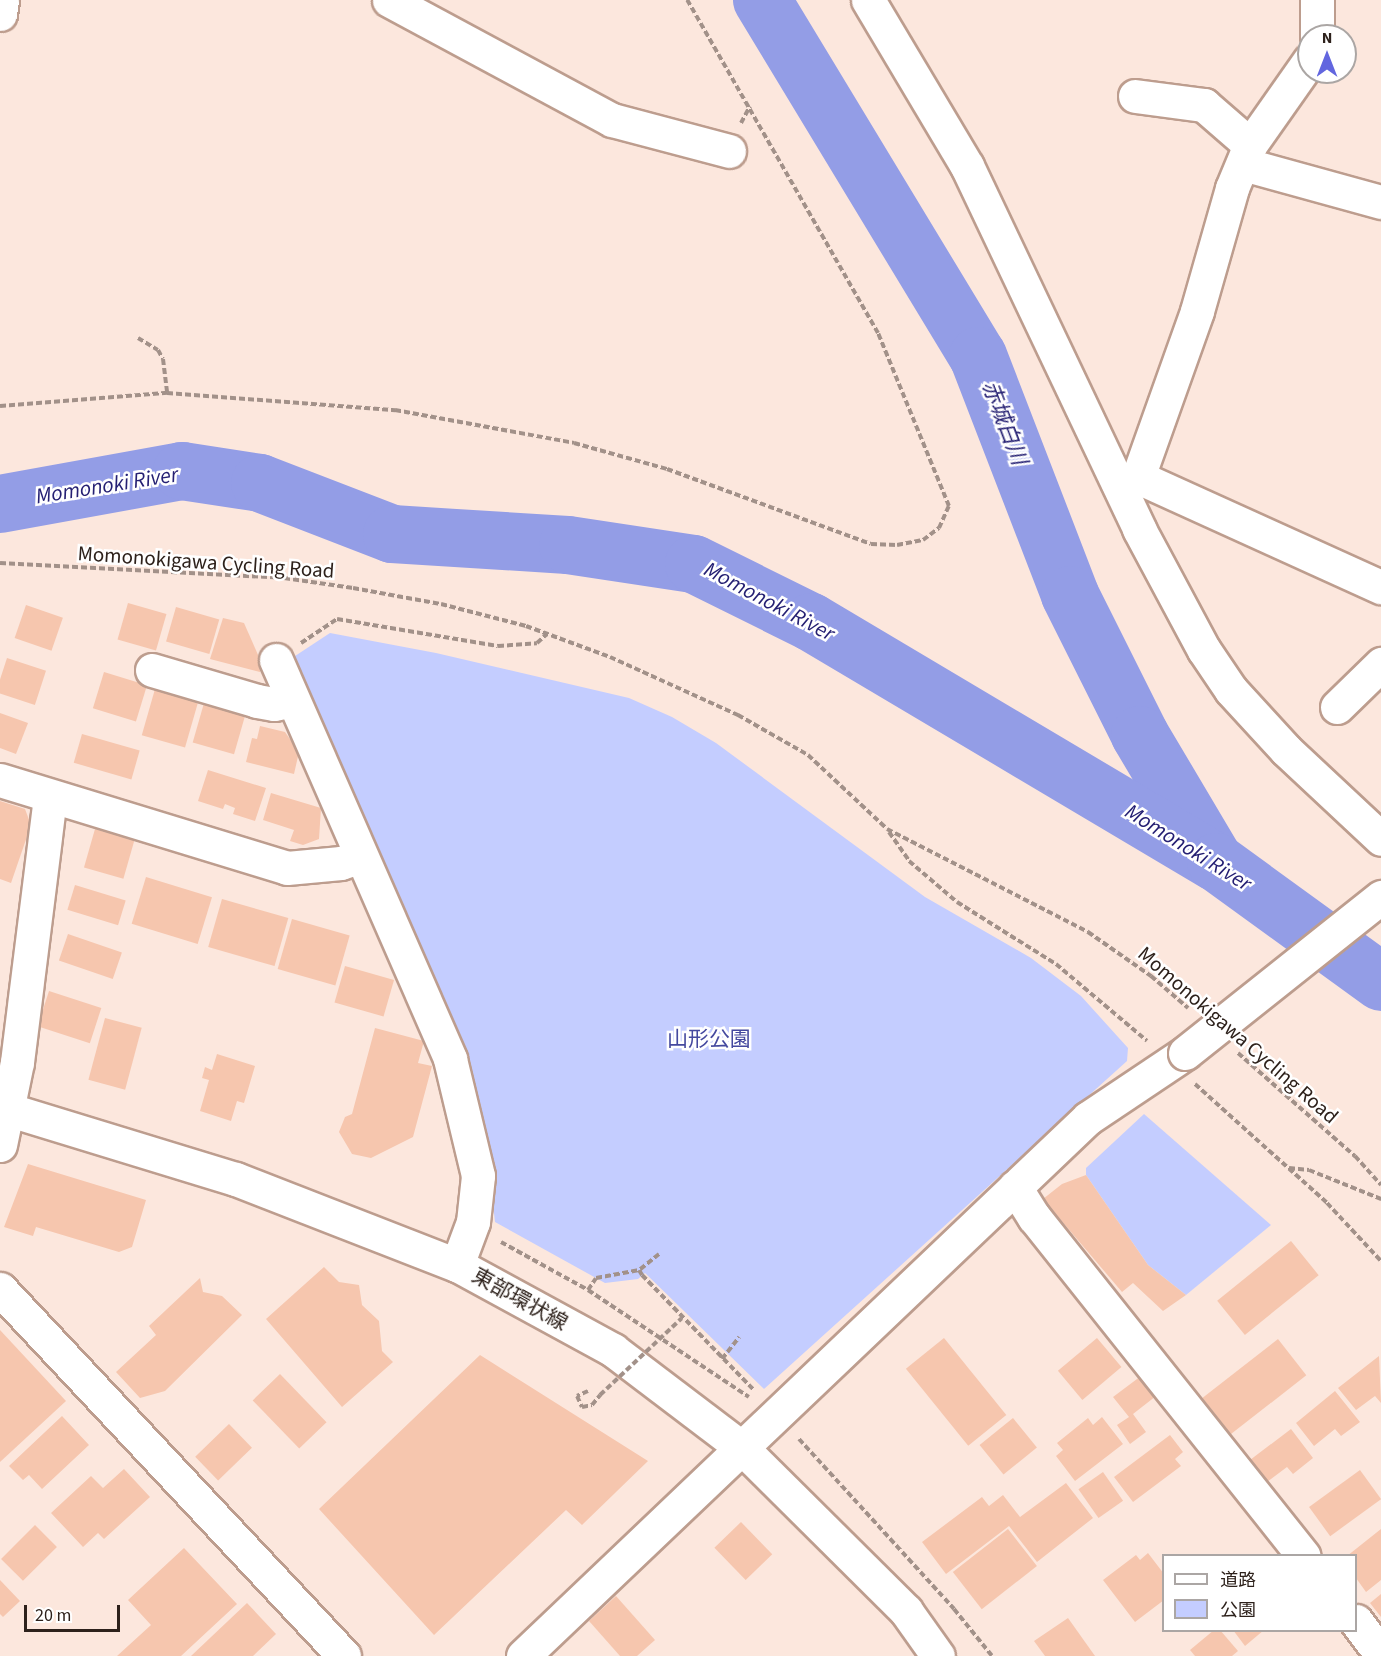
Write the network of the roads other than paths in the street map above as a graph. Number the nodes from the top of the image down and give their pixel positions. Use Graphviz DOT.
graph roads {
  1 [pos="2,0"];
  2 [pos="390,0"];
  3 [pos="868,0"];
  4 [pos="1317,0"];
  5 [pos="0,14"];
  6 [pos="1317,24"];
  7 [pos="1297,79"];
  8 [pos="1135,96"];
  9 [pos="729,151"];
  10 [pos="1247,155"];
  11 [pos="1381,202"];
  12 [pos="1128,480"];
  13 [pos="1381,586"];
  14 [pos="276,660"];
  15 [pos="1381,664"];
  16 [pos="152,670"];
  17 [pos="293,700"];
  18 [pos="1337,707"];
  19 [pos="0,780"];
  20 [pos="50,796"];
  21 [pos="1381,839"];
  22 [pos="362,856"];
  23 [pos="1381,897"];
  24 [pos="5,1109"];
  25 [pos="0,1145"];
  26 [pos="1014,1187"];
  27 [pos="457,1265"];
  28 [pos="0,1289"];
  29 [pos="741,1447"];
  30 [pos="1302,1554"];
  31 [pos="1357,1622"];
  32 [pos="1381,1654"];
  33 [pos="344,1656"];
  34 [pos="523,1656"];
  35 [pos="938,1656"];
  1 -- 5 [label="street"];
  2 -- 9 [label="street"];
  3 -- 12 [label="street"];
  4 -- 6 [label="street"];
  7 -- 10 [label="street"];
  8 -- 10 [label="street"];
  10 -- 11 [label="street"];
  10 -- 12 [label="street"];
  12 -- 13 [label="street"];
  12 -- 21 [label="street"];
  14 -- 17 [label="street"];
  15 -- 18 [label="street"];
  16 -- 17 [label="street"];
  17 -- 22 [label="street"];
  19 -- 20 [label="street"];
  20 -- 22 [label="street"];
  20 -- 24 [label="street"];
  22 -- 27 [label="street"];
  23 -- 26 [label="street, bridge"];
  24 -- 25 [label="street"];
  24 -- 27 [label="street, 東部環状線"];
  26 -- 29 [label="street"];
  26 -- 30 [label="street"];
  27 -- 29 [label="street, 東部環状線"];
  28 -- 33 [label="street"];
  29 -- 34 [label="street"];
  29 -- 35 [label="street, 東部環状線"];
  31 -- 32 [label="street"];
}
